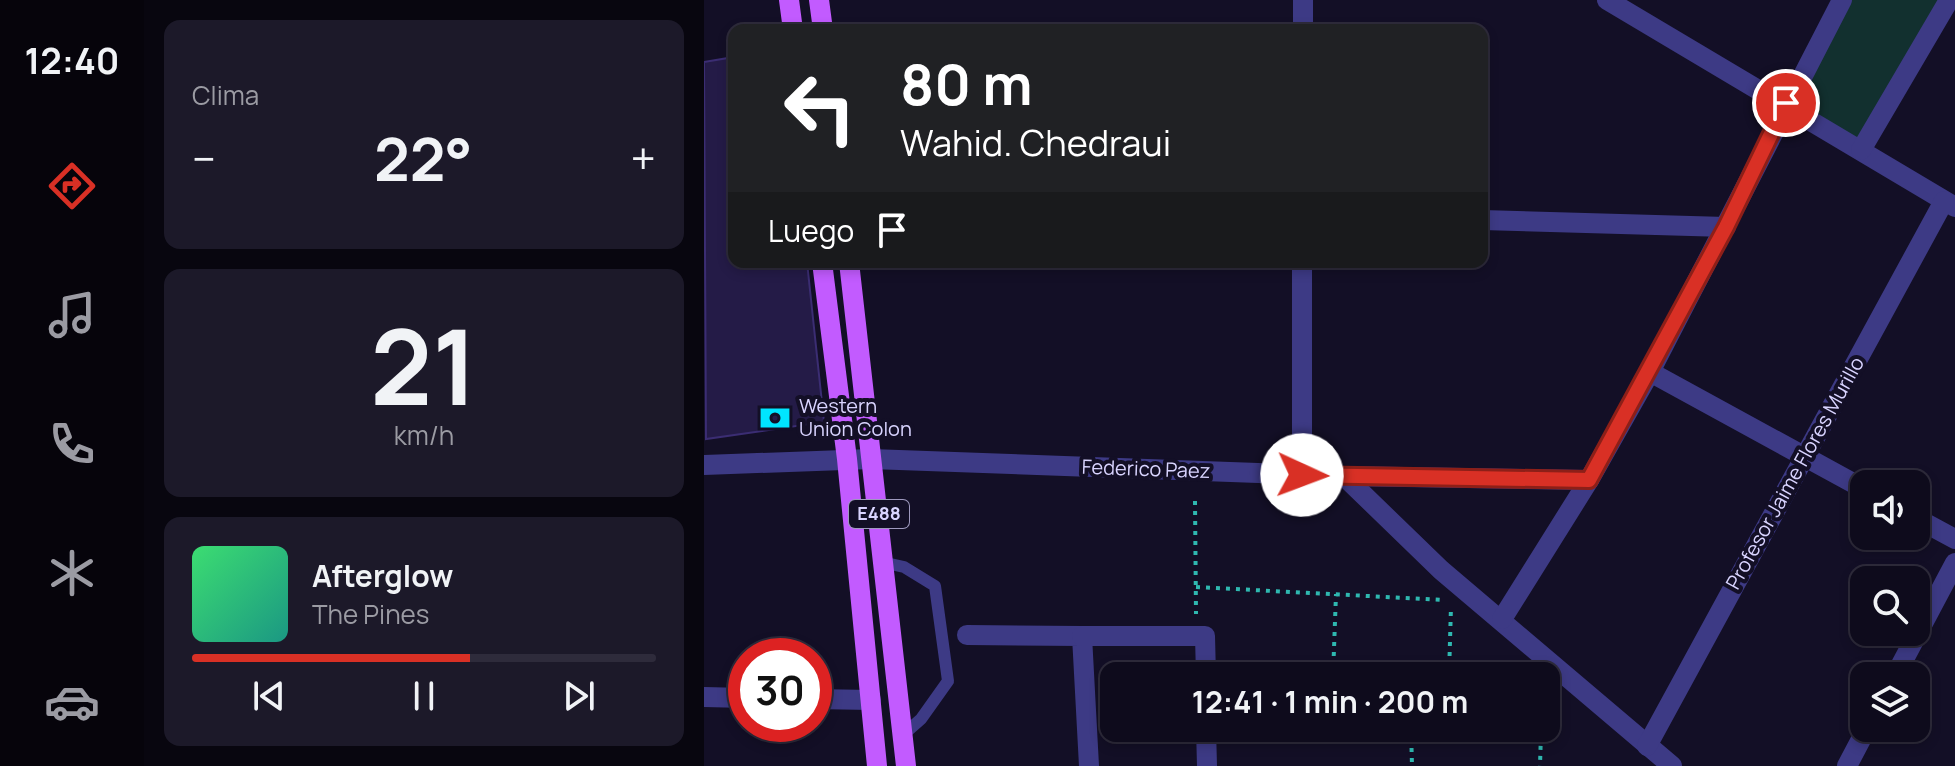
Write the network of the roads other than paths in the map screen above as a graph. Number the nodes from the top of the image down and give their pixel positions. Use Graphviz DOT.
graph roads {
  1 [pos="789,0"];
  2 [pos="819,0"];
  3 [pos="1303,0"];
  4 [pos="1607,0"];
  5 [pos="1842,0"];
  6 [pos="1949,0"];
  7 [pos="792,24"];
  8 [pos="822,24"];
  9 [pos="1303,24"];
  10 [pos="1786,103"];
  11 [pos="1861,150"];
  12 [pos="1949,204"];
  13 [pos="1488,220"];
  14 [pos="1726,227"];
  15 [pos="823,268"];
  16 [pos="850,268"];
  17 [pos="1302,268"];
  18 [pos="1650,372"];
  19 [pos="1804,457"];
  20 [pos="847,459"];
  21 [pos="871,459"];
  22 [pos="704,465"];
  23 [pos="1302,475"];
  24 [pos="1344,476"];
  25 [pos="1589,480"];
  26 [pos="1850,482"];
  27 [pos="1930,526"];
  28 [pos="1955,539"];
  29 [pos="886,563"];
  30 [pos="1955,563"];
  31 [pos="1502,619"];
  32 [pos="967,635"];
  33 [pos="1082,636"];
  34 [pos="1206,662"];
  35 [pos="1902,662"];
  36 [pos="704,697"];
  37 [pos="728,698"];
  38 [pos="832,699"];
  39 [pos="871,700"];
  40 [pos="904,734"];
  41 [pos="1206,742"];
  42 [pos="1860,742"];
  43 [pos="1647,746"];
  44 [pos="877,766"];
  45 [pos="906,766"];
  46 [pos="1089,766"];
  47 [pos="1207,766"];
  48 [pos="1672,766"];
  49 [pos="1847,766"];
  1 -- 7 [label="main road"];
  2 -- 8 [label="main road"];
  3 -- 9 [label="street"];
  4 -- 10 [label="street"];
  5 -- 10 [label="street"];
  6 -- 11 [label="street"];
  10 -- 11 [label="street"];
  10 -- 14 [label="street"];
  11 -- 12 [label="street"];
  12 -- 19 [label="street, Profesor Jaime Flores Murillo"];
  13 -- 14 [label="street"];
  14 -- 18 [label="street"];
  15 -- 20 [label="main road, E488"];
  16 -- 21 [label="main road, E488"];
  17 -- 23 [label="street"];
  18 -- 19 [label="street"];
  18 -- 25 [label="street"];
  19 -- 26 [label="street"];
  19 -- 43 [label="street, Profesor Jaime Flores Murillo"];
  20 -- 21 [label="street, Federico Paez"];
  20 -- 22 [label="street, Federico Paez"];
  20 -- 39 [label="main road, E488"];
  21 -- 23 [label="street, Federico Paez"];
  21 -- 29 [label="main road, E488"];
  23 -- 24 [label="street, Federico Paez"];
  24 -- 25 [label="street, Federico Paez"];
  24 -- 31 [label="street"];
  25 -- 31 [label="street"];
  27 -- 28 [label="street"];
  29 -- 40 [label="main road, E488"];
  29 -- 40 [label="lane"];
  30 -- 35 [label="street"];
  31 -- 43 [label="street"];
  32 -- 33 [label="street"];
  33 -- 34 [label="street"];
  33 -- 46 [label="street"];
  36 -- 37 [label="street"];
  38 -- 39 [label="street"];
  39 -- 44 [label="main road, E488"];
  40 -- 45 [label="main road, E488"];
  41 -- 47 [label="street"];
  42 -- 49 [label="street"];
  43 -- 48 [label="street"];
}
